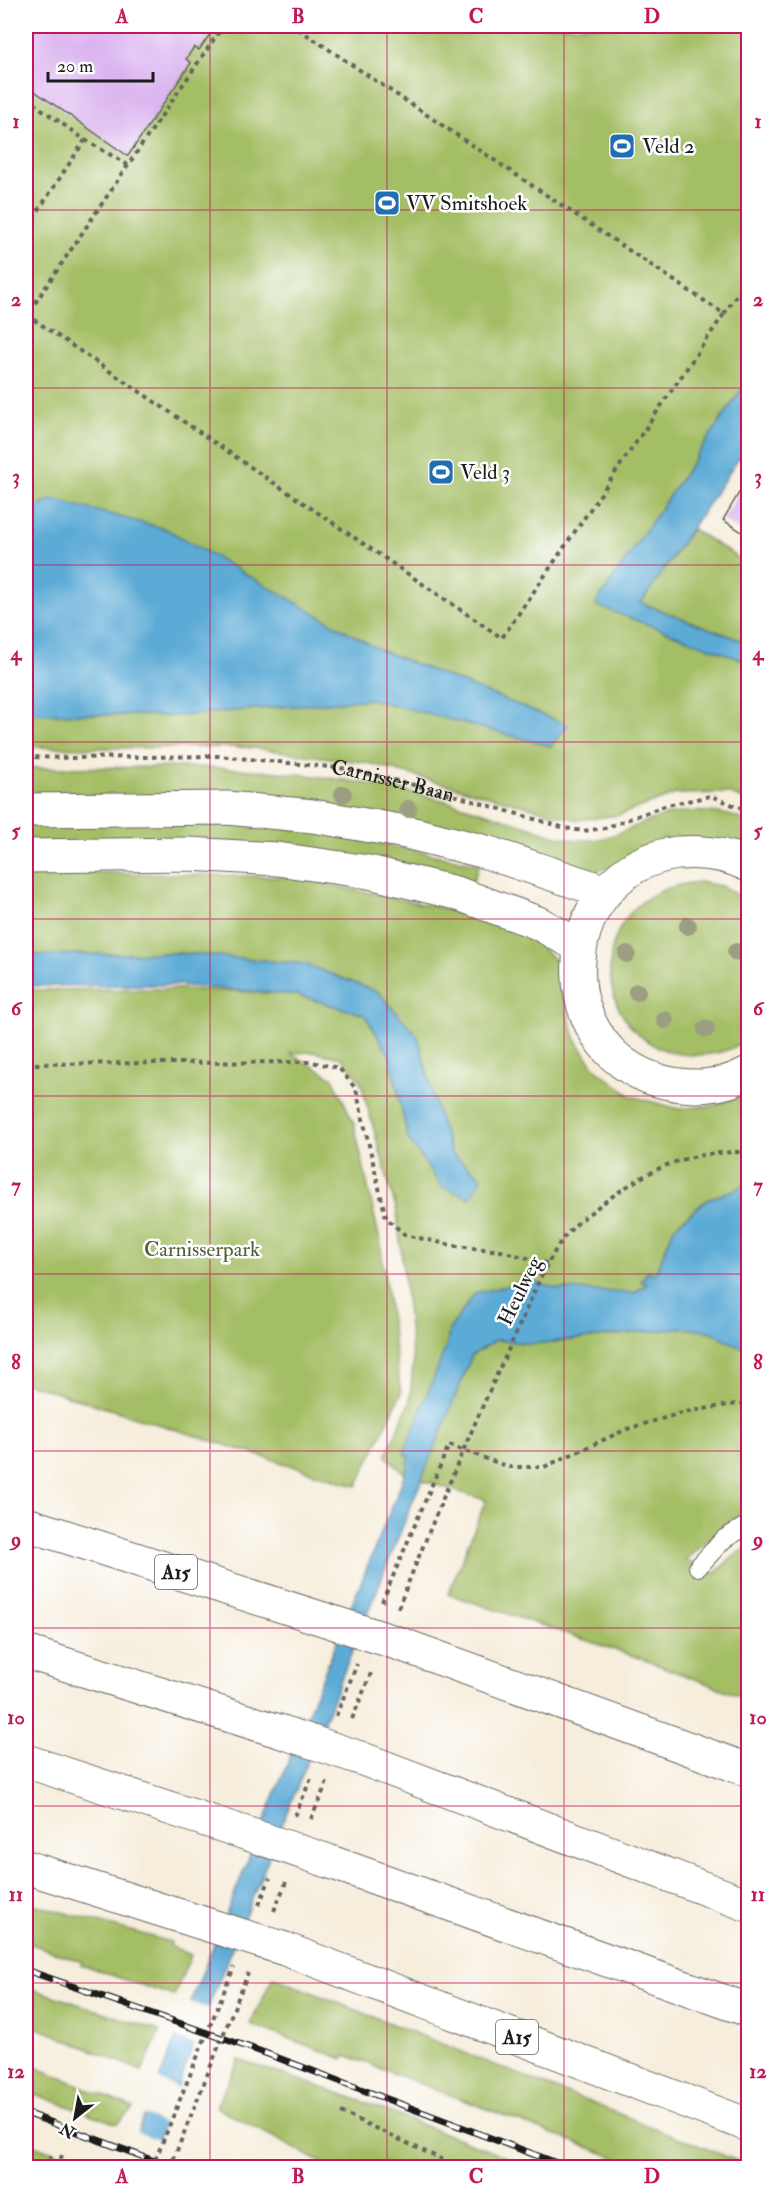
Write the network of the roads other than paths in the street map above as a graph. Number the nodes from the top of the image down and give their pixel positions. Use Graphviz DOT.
graph roads {
  1 [pos="26,810"];
  2 [pos="26,856"];
  3 [pos="748,865"];
  4 [pos="606,892"];
  5 [pos="579,946"];
  6 [pos="748,1073"];
  7 [pos="26,1524"];
  8 [pos="748,1525"];
  9 [pos="698,1568"];
  10 [pos="26,1652"];
  11 [pos="26,1761"];
  12 [pos="748,1770"];
  13 [pos="26,1867"];
  14 [pos="748,1905"];
  15 [pos="748,2010"];
  16 [pos="748,2125"];
  1 -- 4 [label="main road"];
  2 -- 5 [label="main road"];
  3 -- 4 [label="main road"];
  4 -- 5 [label="main road"];
  5 -- 6 [label="main road"];
  7 -- 12 [label="main road, A15, bridge"];
  8 -- 9 [label="lane"];
  10 -- 14 [label="main road, bridge"];
  11 -- 15 [label="main road, bridge"];
  13 -- 16 [label="main road, A15, bridge"];
}
